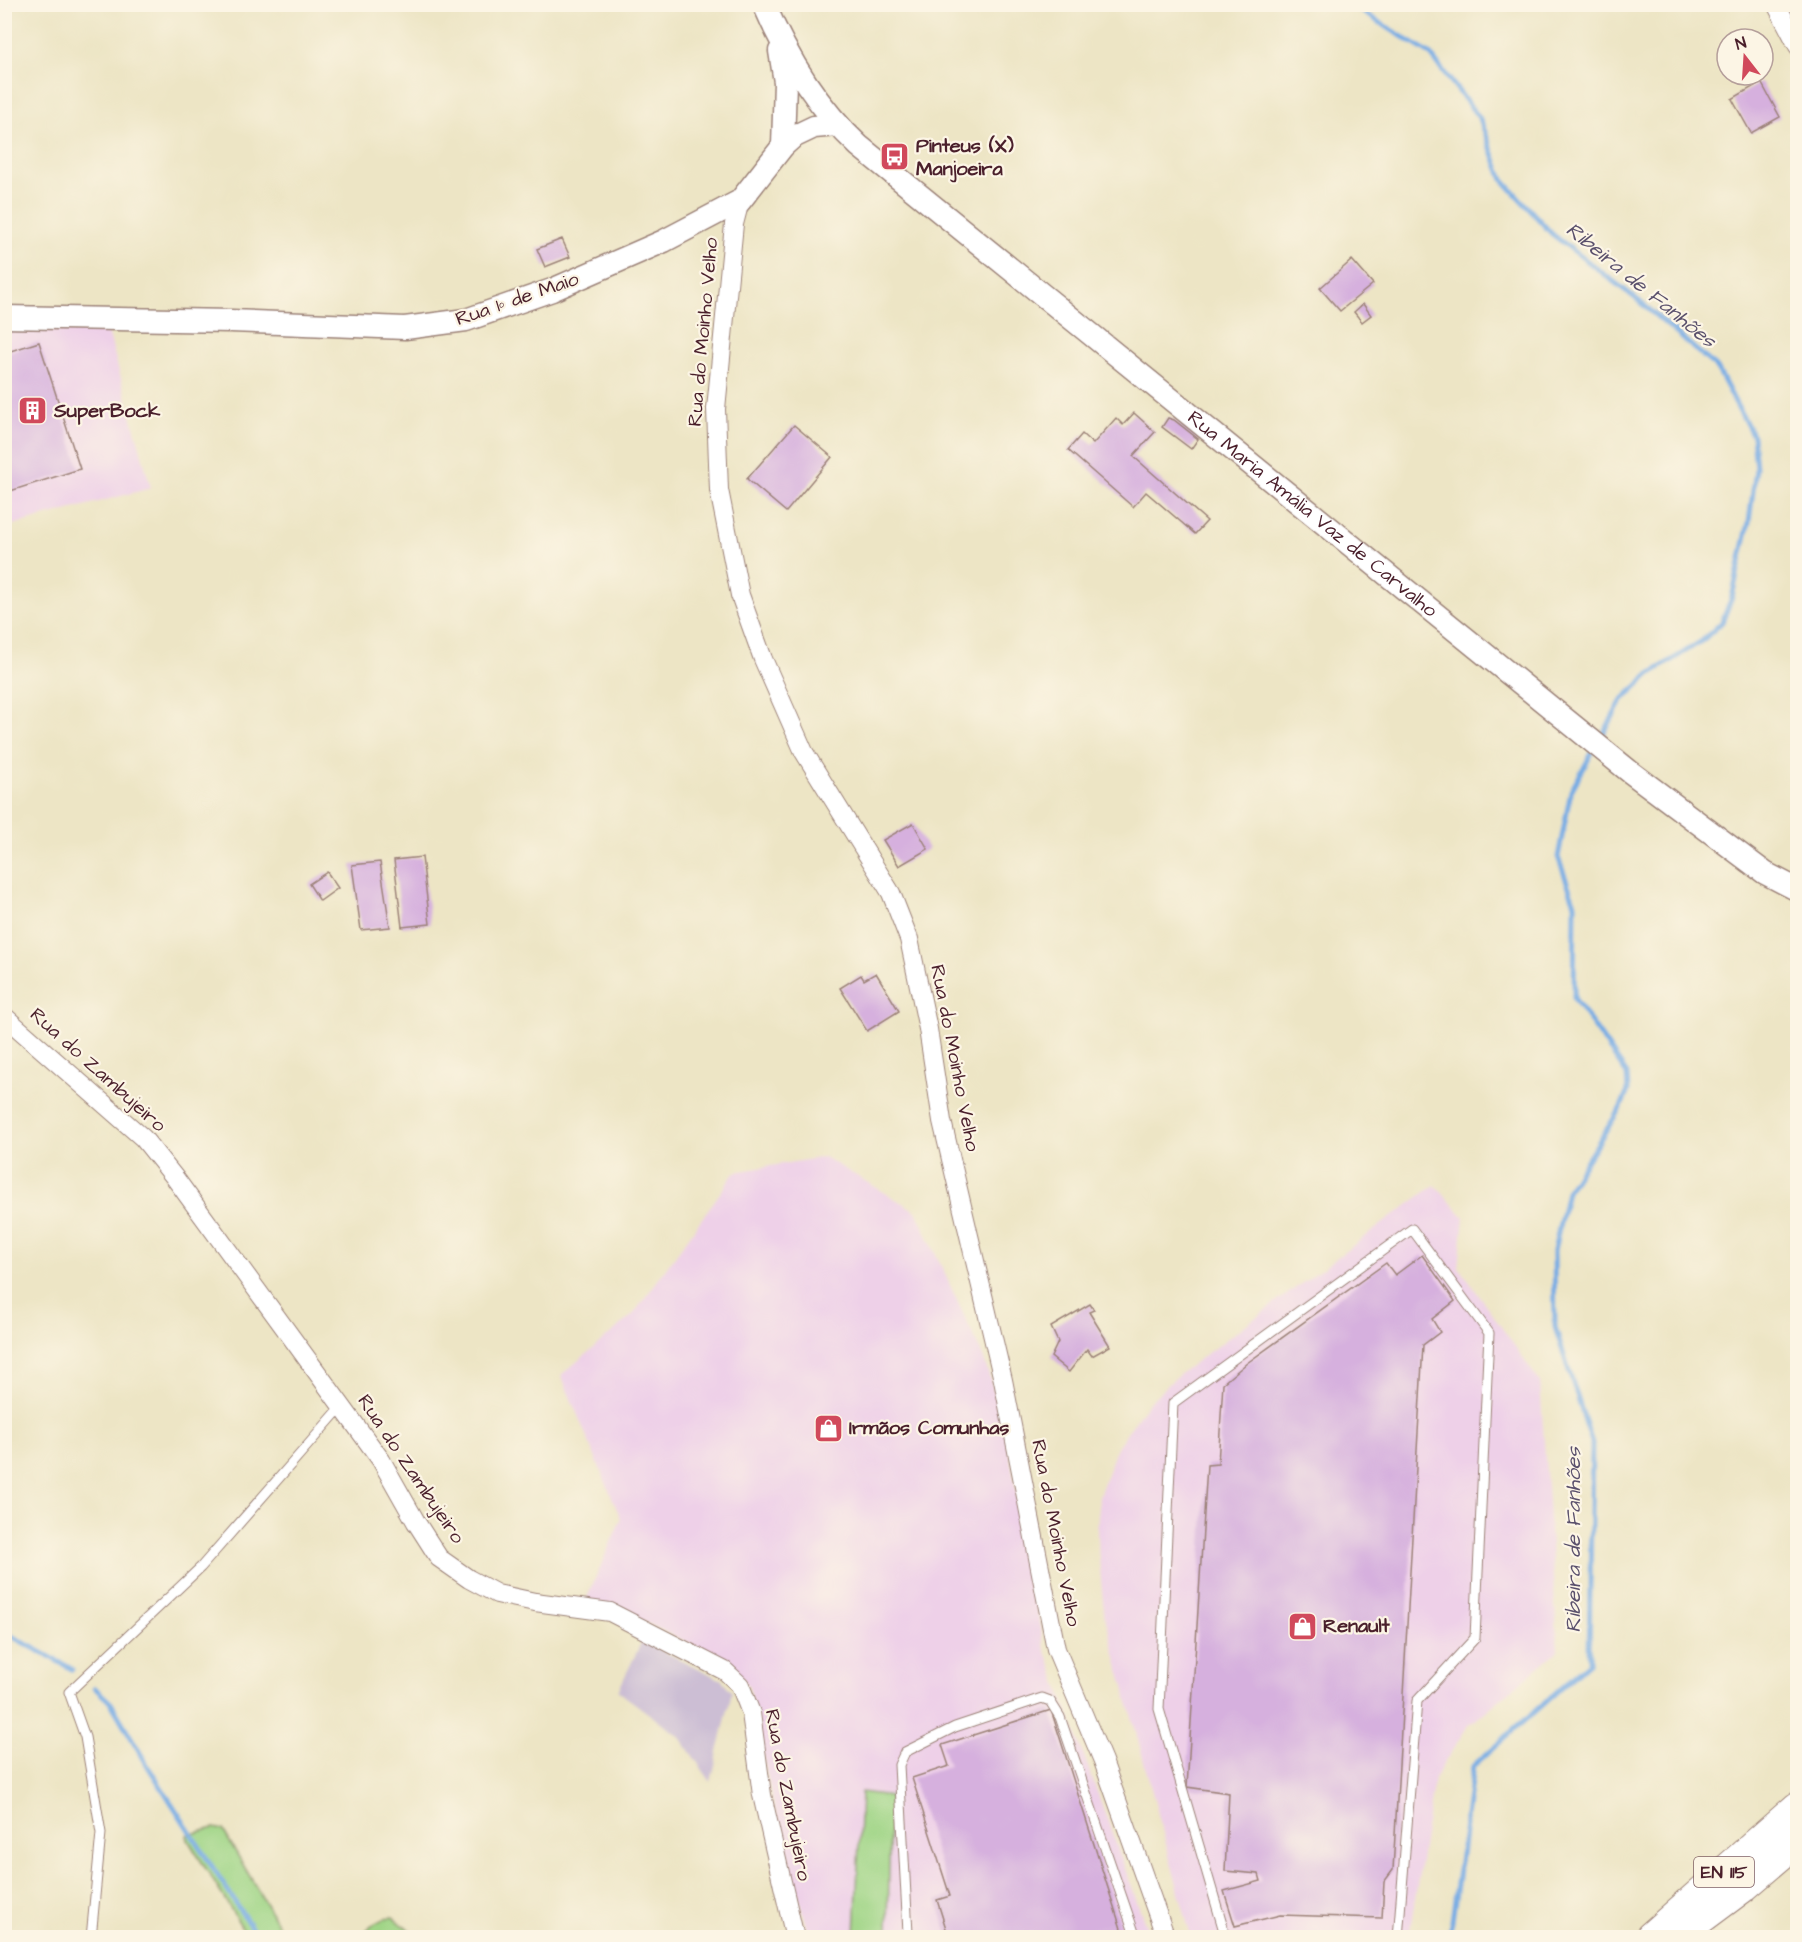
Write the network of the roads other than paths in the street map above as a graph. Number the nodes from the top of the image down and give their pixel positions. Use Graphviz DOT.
graph roads {
  1 [pos="764,4"];
  2 [pos="1776,4"];
  3 [pos="777,35"];
  4 [pos="1797,46"];
  5 [pos="837,125"];
  6 [pos="783,146"];
  7 [pos="740,201"];
  8 [pos="4,317"];
  9 [pos="1797,890"];
  10 [pos="4,1016"];
  11 [pos="342,1406"];
  12 [pos="1797,1808"];
  13 [pos="1797,1839"];
  14 [pos="91,1938"];
  15 [pos="795,1938"];
  16 [pos="904,1938"];
  17 [pos="1136,1938"];
  18 [pos="1166,1938"];
  19 [pos="1226,1938"];
  20 [pos="1398,1938"];
  21 [pos="1651,1938"];
  22 [pos="1674,1938"];
  1 -- 3 [label="street"];
  2 -- 4 [label="street"];
  3 -- 5 [label="street, Rua Maria Amália Vaz de Carvalho"];
  3 -- 6 [label="street"];
  5 -- 6 [label="street, Rua 1º de Maio"];
  5 -- 9 [label="street, Rua Maria Amália Vaz de Carvalho"];
  6 -- 7 [label="street, Rua 1º de Maio"];
  7 -- 8 [label="street, Rua 1º de Maio"];
  7 -- 18 [label="street, Rua do Moinho Velho"];
  10 -- 11 [label="street, Rua do Zambujeiro"];
  11 -- 14 [label="lane"];
  11 -- 15 [label="street, Rua do Zambujeiro"];
  12 -- 21 [label="highway, EN 115"];
  13 -- 22 [label="highway, EN 115"];
  16 -- 17 [label="lane"];
  19 -- 20 [label="lane"];
}
